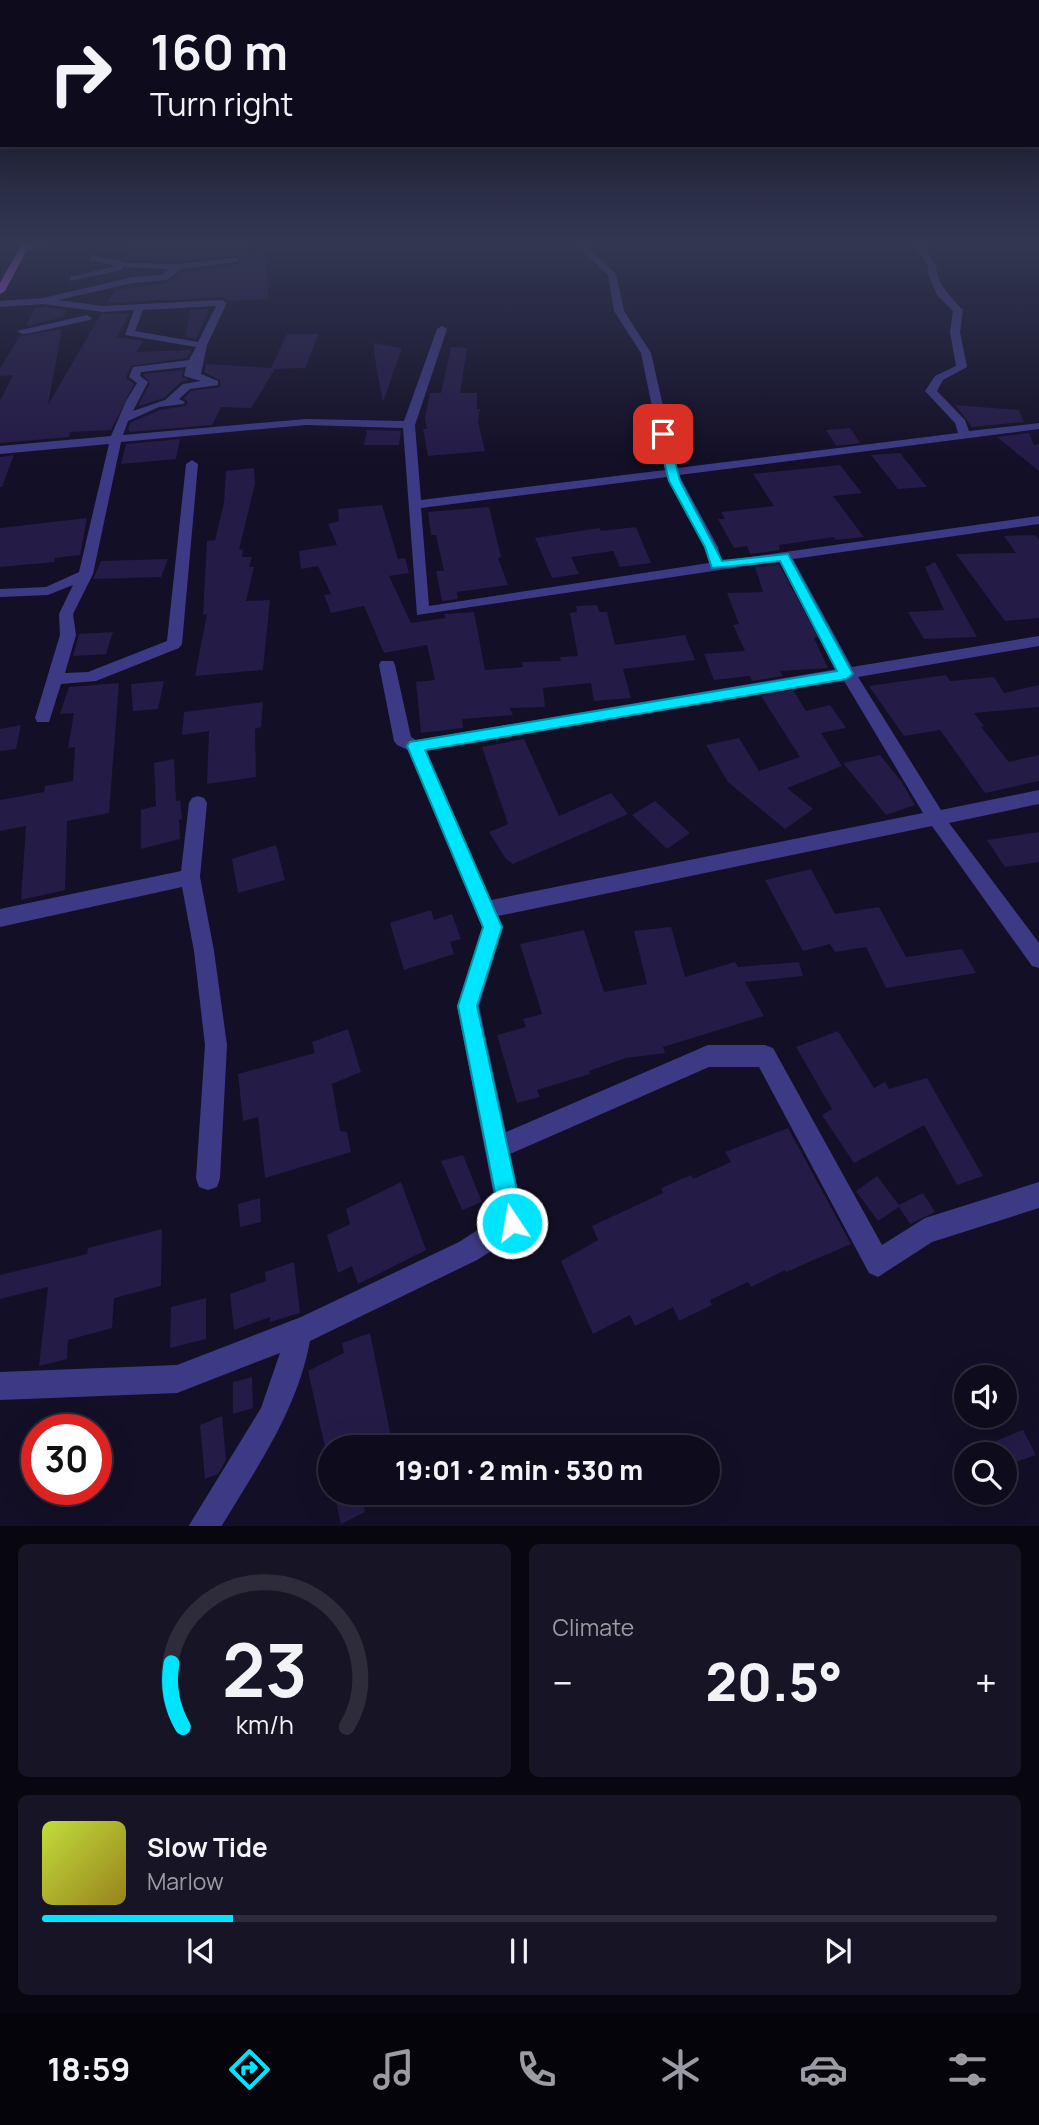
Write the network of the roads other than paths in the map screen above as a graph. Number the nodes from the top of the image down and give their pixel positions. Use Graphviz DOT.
graph roads {
  1 [pos="88,315"];
  2 [pos="136,315"];
  3 [pos="216,315"];
  4 [pos="622,315"];
  5 [pos="957,315"];
  6 [pos="442,329"];
  7 [pos="209,330"];
  8 [pos="22,331"];
  9 [pos="159,336"];
  10 [pos="213,355"];
  11 [pos="197,363"];
  12 [pos="123,419"];
  13 [pos="409,425"];
  14 [pos="1039,426"];
  15 [pos="964,435"];
  16 [pos="116,439"];
  17 [pos="0,450"];
  18 [pos="192,464"];
  19 [pos="672,471"];
  20 [pos="414,505"];
  21 [pos="1039,520"];
  22 [pos="784,556"];
  23 [pos="717,566"];
  24 [pos="86,573"];
  25 [pos="0,593"];
  26 [pos="1039,641"];
  27 [pos="387,665"];
  28 [pos="846,674"];
  29 [pos="55,679"];
  30 [pos="43,718"];
  31 [pos="415,746"];
  32 [pos="1039,797"];
  33 [pos="198,803"];
  34 [pos="937,816"];
  35 [pos="190,877"];
  36 [pos="486,910"];
  37 [pos="0,918"];
  38 [pos="1039,959"];
  39 [pos="497,1148"];
  40 [pos="208,1178"];
  41 [pos="1039,1195"];
  42 [pos="298,1332"];
  43 [pos="0,1386"];
  44 [pos="204,1526"];
  1 -- 8 [label="street"];
  2 -- 9 [label="street"];
  3 -- 7 [label="street"];
  4 -- 19 [label="street"];
  5 -- 15 [label="street"];
  6 -- 13 [label="street"];
  7 -- 9 [label="street"];
  7 -- 11 [label="street"];
  9 -- 11 [label="street"];
  10 -- 11 [label="street"];
  11 -- 12 [label="street"];
  11 -- 12 [label="street"];
  12 -- 16 [label="street"];
  13 -- 16 [label="street"];
  13 -- 20 [label="street"];
  14 -- 15 [label="street"];
  15 -- 19 [label="street"];
  16 -- 17 [label="street"];
  16 -- 24 [label="street"];
  18 -- 29 [label="street"];
  19 -- 20 [label="street"];
  19 -- 23 [label="street"];
  20 -- 23 [label="street"];
  21 -- 22 [label="street"];
  22 -- 23 [label="street"];
  22 -- 28 [label="street"];
  24 -- 25 [label="street"];
  24 -- 29 [label="street"];
  26 -- 28 [label="street"];
  27 -- 31 [label="street"];
  28 -- 31 [label="street"];
  28 -- 34 [label="street"];
  29 -- 30 [label="street"];
  31 -- 36 [label="street"];
  32 -- 34 [label="street"];
  33 -- 35 [label="street"];
  34 -- 36 [label="street"];
  34 -- 38 [label="street"];
  35 -- 37 [label="street"];
  35 -- 40 [label="street"];
  36 -- 39 [label="street"];
  39 -- 41 [label="street"];
  39 -- 42 [label="street"];
  42 -- 43 [label="street"];
  42 -- 44 [label="street"];
}
